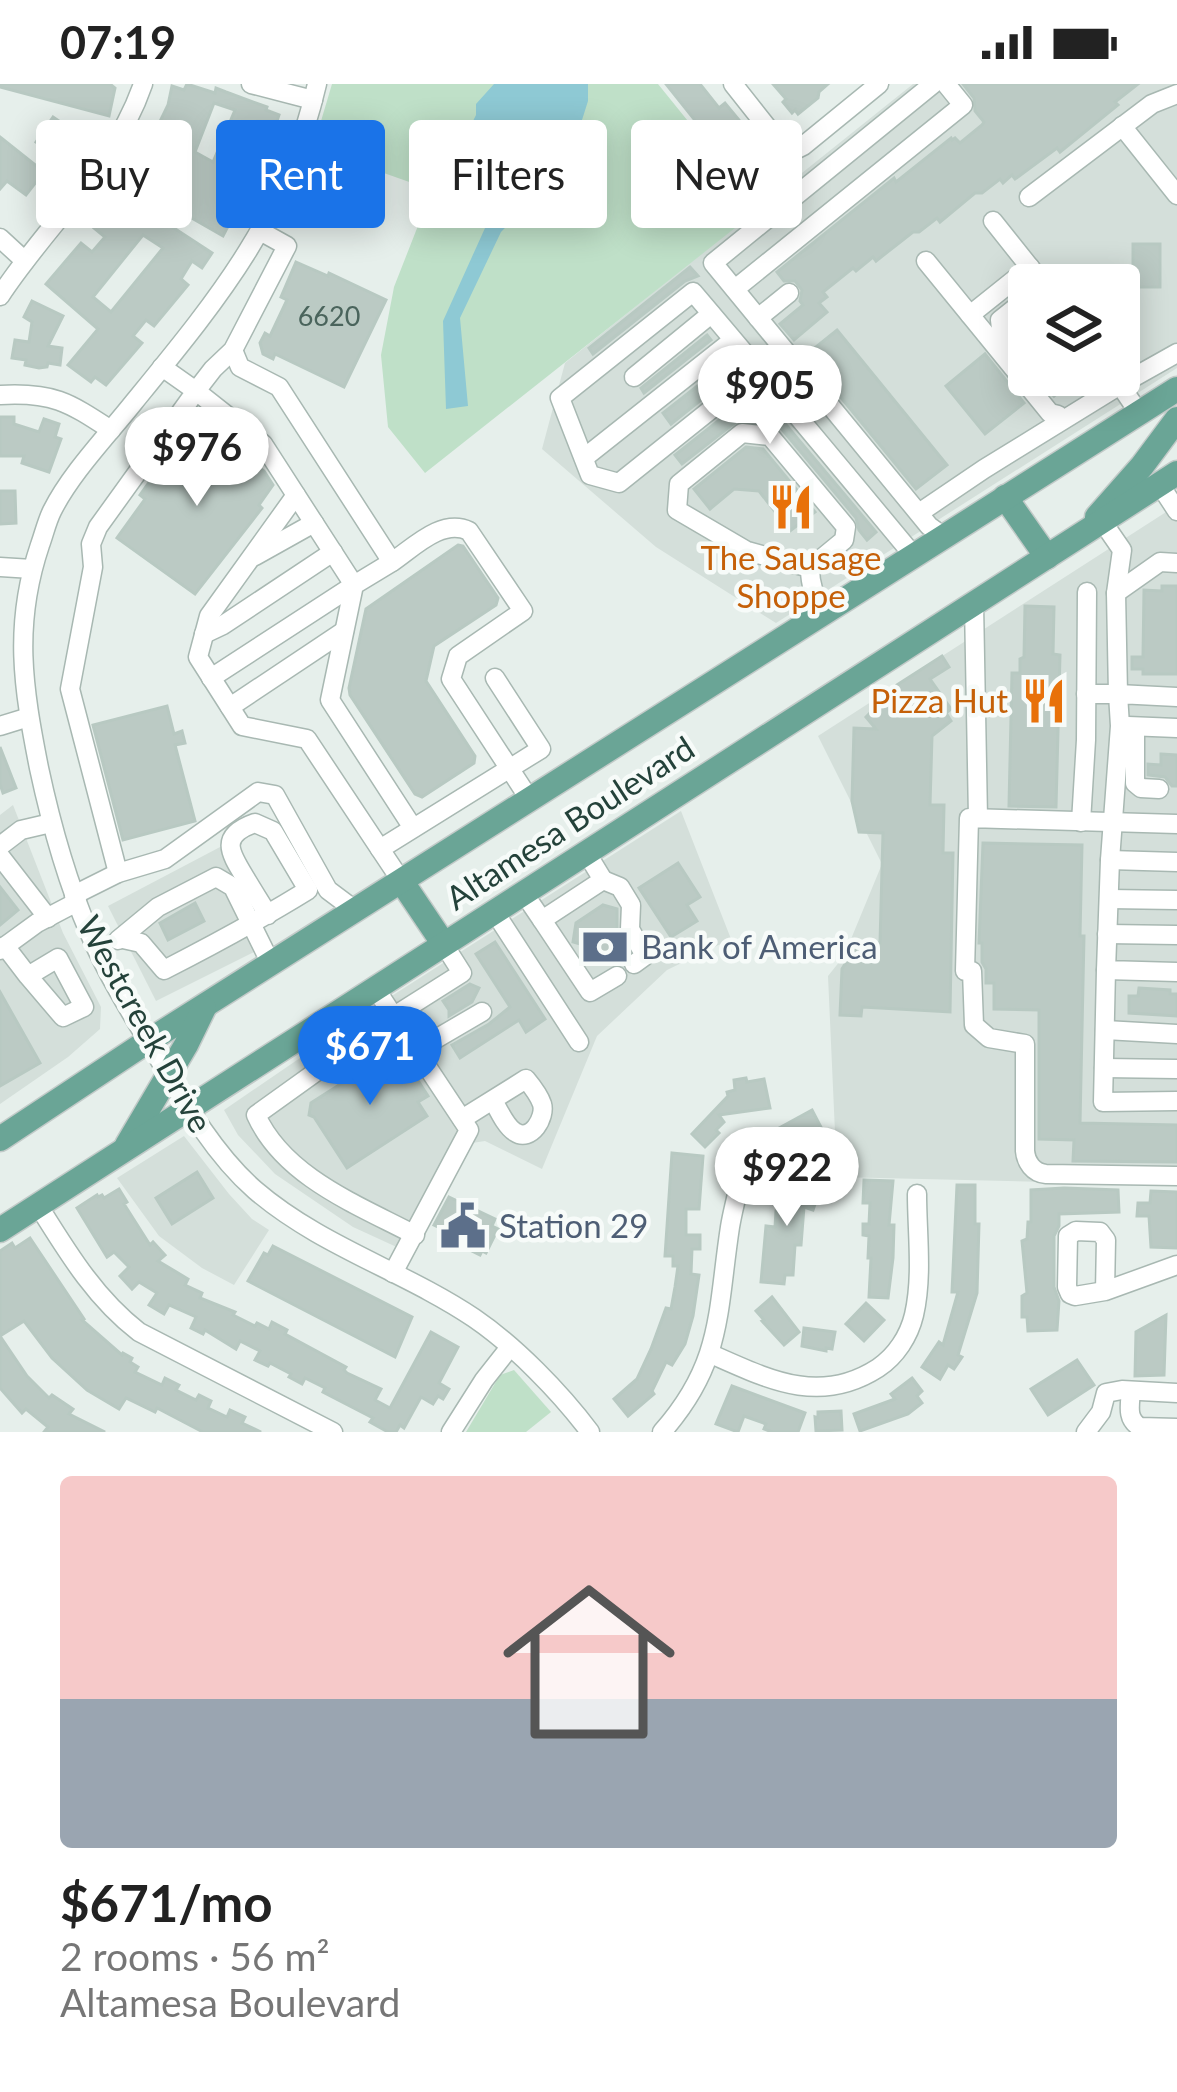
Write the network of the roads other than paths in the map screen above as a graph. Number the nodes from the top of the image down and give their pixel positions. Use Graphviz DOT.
graph roads {
  1 [pos="143,84"];
  2 [pos="251,84"];
  3 [pos="733,84"];
  4 [pos="879,84"];
  5 [pos="933,84"];
  6 [pos="946,84"];
  7 [pos="315,92"];
  8 [pos="1177,94"];
  9 [pos="1122,126"];
  10 [pos="1177,195"];
  11 [pos="1029,197"];
  12 [pos="993,221"];
  13 [pos="260,231"];
  14 [pos="0,238"];
  15 [pos="26,261"];
  16 [pos="926,261"];
  17 [pos="1028,264"];
  18 [pos="1008,285"];
  19 [pos="735,289"];
  20 [pos="789,293"];
  21 [pos="0,296"];
  22 [pos="1008,313"];
  23 [pos="711,314"];
  24 [pos="970,315"];
  25 [pos="758,318"];
  26 [pos="733,340"];
  27 [pos="1008,344"];
  28 [pos="232,350"];
  29 [pos="1177,353"];
  30 [pos="162,367"];
  31 [pos="1140,370"];
  32 [pos="759,371"];
  33 [pos="634,376"];
  34 [pos="1177,388"];
  35 [pos="196,392"];
  36 [pos="0,394"];
  37 [pos="1051,396"];
  38 [pos="1094,396"];
  39 [pos="1128,396"];
  40 [pos="1138,413"];
  41 [pos="1060,418"];
  42 [pos="1177,419"];
  43 [pos="111,430"];
  44 [pos="584,458"];
  45 [pos="1168,479"];
  46 [pos="296,495"];
  47 [pos="1005,497"];
  48 [pos="1177,511"];
  49 [pos="919,513"];
  50 [pos="314,523"];
  51 [pos="1093,527"];
  52 [pos="943,536"];
  53 [pos="333,552"];
  54 [pos="913,555"];
  55 [pos="1047,557"];
  56 [pos="251,558"];
  57 [pos="392,562"];
  58 [pos="1177,563"];
  59 [pos="0,567"];
  60 [pos="810,568"];
  61 [pos="32,569"];
  62 [pos="354,585"];
  63 [pos="1087,592"];
  64 [pos="1116,593"];
  65 [pos="974,604"];
  66 [pos="824,611"];
  67 [pos="344,631"];
  68 [pos="204,634"];
  69 [pos="474,645"];
  70 [pos="211,678"];
  71 [pos="1086,694"];
  72 [pos="1118,694"];
  73 [pos="1177,697"];
  74 [pos="230,707"];
  75 [pos="29,717"];
  76 [pos="1128,726"];
  77 [pos="0,727"];
  78 [pos="1177,728"];
  79 [pos="510,769"];
  80 [pos="1159,789"];
  81 [pos="530,800"];
  82 [pos="978,818"];
  83 [pos="1082,821"];
  84 [pos="51,823"];
  85 [pos="1113,823"];
  86 [pos="1177,824"];
  87 [pos="413,828"];
  88 [pos="0,846"];
  89 [pos="380,849"];
  90 [pos="586,852"];
  91 [pos="0,856"];
  92 [pos="1110,860"];
  93 [pos="1177,862"];
  94 [pos="118,873"];
  95 [pos="603,880"];
  96 [pos="402,882"];
  97 [pos="523,892"];
  98 [pos="76,899"];
  99 [pos="1109,899"];
  100 [pos="1177,900"];
  101 [pos="494,910"];
  102 [pos="356,911"];
  103 [pos="48,918"];
  104 [pos="261,920"];
  105 [pos="542,920"];
  106 [pos="1107,934"];
  107 [pos="1177,935"];
  108 [pos="122,939"];
  109 [pos="443,944"];
  110 [pos="95,946"];
  111 [pos="3,948"];
  112 [pos="272,964"];
  113 [pos="1106,970"];
  114 [pos="1177,972"];
  115 [pos="28,976"];
  116 [pos="375,988"];
  117 [pos="205,1006"];
  118 [pos="482,1012"];
  119 [pos="394,1016"];
  120 [pos="1105,1030"];
  121 [pos="1177,1034"];
  122 [pos="148,1041"];
  123 [pos="579,1042"];
  124 [pos="417,1050"];
  125 [pos="1103,1069"];
  126 [pos="1177,1069"];
  127 [pos="168,1075"];
  128 [pos="493,1100"];
  129 [pos="1177,1101"];
  130 [pos="189,1109"];
  131 [pos="462,1119"];
  132 [pos="0,1139"];
  133 [pos="123,1151"];
  134 [pos="743,1172"];
  135 [pos="1177,1177"];
  136 [pos="316,1182"];
  137 [pos="917,1194"];
  138 [pos="38,1205"];
  139 [pos="291,1217"];
  140 [pos="0,1230"];
  141 [pos="415,1235"];
  142 [pos="1177,1265"];
  143 [pos="393,1273"];
  144 [pos="1105,1291"];
  145 [pos="510,1347"];
  146 [pos="711,1354"];
  147 [pos="1131,1391"];
  148 [pos="1177,1393"];
  149 [pos="1177,1428"];
  150 [pos="588,1429"];
  151 [pos="333,1432"];
  152 [pos="451,1432"];
  153 [pos="662,1432"];
  154 [pos="1086,1432"];
  1 -- 15 [label="street"];
  2 -- 7 [label="street"];
  3 -- 4 [label="street"];
  5 -- 19 [label="street"];
  6 -- 19 [label="street"];
  7 -- 13 [label="street, Westcreek Drive"];
  8 -- 9 [label="street"];
  9 -- 10 [label="street"];
  9 -- 11 [label="street"];
  12 -- 17 [label="street"];
  13 -- 28 [label="street"];
  13 -- 30 [label="street, Westcreek Drive"];
  14 -- 15 [label="street"];
  15 -- 21 [label="street"];
  16 -- 24 [label="street"];
  18 -- 24 [label="street"];
  19 -- 25 [label="street"];
  20 -- 25 [label="street"];
  22 -- 27 [label="street"];
  23 -- 26 [label="street"];
  23 -- 33 [label="street"];
  23 -- 44 [label="street"];
  24 -- 41 [label="street"];
  25 -- 49 [label="street"];
  26 -- 32 [label="street"];
  26 -- 44 [label="street"];
  28 -- 35 [label="street"];
  28 -- 57 [label="street"];
  29 -- 31 [label="street"];
  30 -- 35 [label="street"];
  30 -- 43 [label="street, Westcreek Drive"];
  32 -- 44 [label="street"];
  32 -- 54 [label="street"];
  34 -- 40 [label="main road, Altamesa Boulevard"];
  35 -- 46 [label="street"];
  35 -- 94 [label="street"];
  36 -- 43 [label="street"];
  37 -- 41 [label="street"];
  38 -- 41 [label="street"];
  39 -- 40 [label="street"];
  40 -- 47 [label="main road, Altamesa Boulevard"];
  41 -- 49 [label="street"];
  42 -- 51 [label="main road"];
  43 -- 61 [label="street, Westcreek Drive"];
  45 -- 48 [label="street"];
  45 -- 51 [label="main road, Altamesa Boulevard"];
  46 -- 50 [label="street"];
  46 -- 56 [label="street"];
  47 -- 52 [label="main road, Altamesa Boulevard"];
  47 -- 55 [label="main road"];
  49 -- 52 [label="street"];
  50 -- 53 [label="street"];
  50 -- 56 [label="street"];
  51 -- 55 [label="main road, Altamesa Boulevard"];
  51 -- 64 [label="street"];
  52 -- 54 [label="main road, Altamesa Boulevard"];
  53 -- 62 [label="street"];
  53 -- 68 [label="street"];
  54 -- 66 [label="main road, Altamesa Boulevard"];
  55 -- 65 [label="main road, Altamesa Boulevard"];
  56 -- 68 [label="street"];
  57 -- 62 [label="street"];
  57 -- 69 [label="street"];
  58 -- 64 [label="street"];
  59 -- 61 [label="street"];
  60 -- 60 [label="street"];
  60 -- 66 [label="street"];
  61 -- 75 [label="street, Westcreek Drive"];
  62 -- 67 [label="street"];
  62 -- 70 [label="street"];
  63 -- 71 [label="street"];
  64 -- 72 [label="street"];
  65 -- 82 [label="street"];
  65 -- 90 [label="main road, Altamesa Boulevard"];
  66 -- 81 [label="main road, Altamesa Boulevard"];
  67 -- 74 [label="street"];
  67 -- 87 [label="street"];
  68 -- 70 [label="street"];
  69 -- 79 [label="street"];
  69 -- 79 [label="street"];
  70 -- 74 [label="street"];
  71 -- 72 [label="street"];
  71 -- 83 [label="street"];
  72 -- 73 [label="street"];
  72 -- 76 [label="street"];
  74 -- 89 [label="street"];
  75 -- 77 [label="street"];
  75 -- 84 [label="street, Westcreek Drive"];
  76 -- 78 [label="street"];
  76 -- 80 [label="street"];
  76 -- 85 [label="street"];
  79 -- 81 [label="street"];
  79 -- 87 [label="street"];
  81 -- 96 [label="main road, Altamesa Boulevard"];
  82 -- 83 [label="street"];
  82 -- 135 [label="street"];
  83 -- 85 [label="street"];
  84 -- 88 [label="street"];
  84 -- 98 [label="street, Westcreek Drive"];
  85 -- 86 [label="street"];
  85 -- 92 [label="street"];
  87 -- 89 [label="street"];
  89 -- 96 [label="street"];
  90 -- 95 [label="street"];
  90 -- 97 [label="main road, Altamesa Boulevard"];
  91 -- 103 [label="street"];
  92 -- 93 [label="street"];
  92 -- 99 [label="street"];
  94 -- 98 [label="street"];
  94 -- 102 [label="street"];
  95 -- 105 [label="street"];
  95 -- 105 [label="street"];
  96 -- 102 [label="main road, Altamesa Boulevard"];
  96 -- 109 [label="main road"];
  97 -- 101 [label="main road, Altamesa Boulevard"];
  97 -- 105 [label="street"];
  98 -- 103 [label="street"];
  98 -- 110 [label="street, Westcreek Drive"];
  99 -- 100 [label="street"];
  99 -- 106 [label="street"];
  101 -- 109 [label="main road, Altamesa Boulevard"];
  101 -- 123 [label="street"];
  102 -- 112 [label="main road, Altamesa Boulevard"];
  103 -- 111 [label="street"];
  104 -- 104 [label="street"];
  104 -- 108 [label="street"];
  104 -- 108 [label="street"];
  104 -- 112 [label="street"];
  106 -- 107 [label="street"];
  106 -- 113 [label="street"];
  108 -- 110 [label="street"];
  109 -- 116 [label="main road, Altamesa Boulevard"];
  109 -- 119 [label="street"];
  110 -- 122 [label="street, Westcreek Drive"];
  111 -- 115 [label="street"];
  112 -- 117 [label="main road, Altamesa Boulevard"];
  113 -- 114 [label="street"];
  113 -- 120 [label="street"];
  116 -- 119 [label="street"];
  116 -- 130 [label="main road, Altamesa Boulevard"];
  117 -- 122 [label="main road, Altamesa Boulevard"];
  117 -- 127 [label="main road"];
  118 -- 124 [label="street"];
  119 -- 124 [label="street"];
  119 -- 136 [label="street"];
  120 -- 121 [label="street"];
  120 -- 125 [label="street"];
  122 -- 127 [label="street, Westcreek Drive"];
  122 -- 132 [label="main road, Altamesa Boulevard"];
  124 -- 131 [label="street"];
  125 -- 126 [label="street"];
  125 -- 129 [label="street"];
  127 -- 130 [label="street, Westcreek Drive"];
  127 -- 133 [label="main road"];
  128 -- 131 [label="street"];
  130 -- 133 [label="main road, Altamesa Boulevard"];
  130 -- 139 [label="street, Westcreek Drive"];
  131 -- 141 [label="street"];
  133 -- 138 [label="main road, Altamesa Boulevard"];
  134 -- 146 [label="street"];
  136 -- 139 [label="street"];
  136 -- 141 [label="street"];
  137 -- 146 [label="street"];
  138 -- 140 [label="main road, Altamesa Boulevard"];
  138 -- 151 [label="street"];
  139 -- 143 [label="street, Westcreek Drive"];
  141 -- 143 [label="street"];
  142 -- 144 [label="street"];
  143 -- 145 [label="street, Westcreek Drive"];
  145 -- 150 [label="street, Westcreek Drive"];
  145 -- 152 [label="street"];
  146 -- 153 [label="street"];
  147 -- 148 [label="street"];
  147 -- 149 [label="street"];
  147 -- 154 [label="street"];
}
